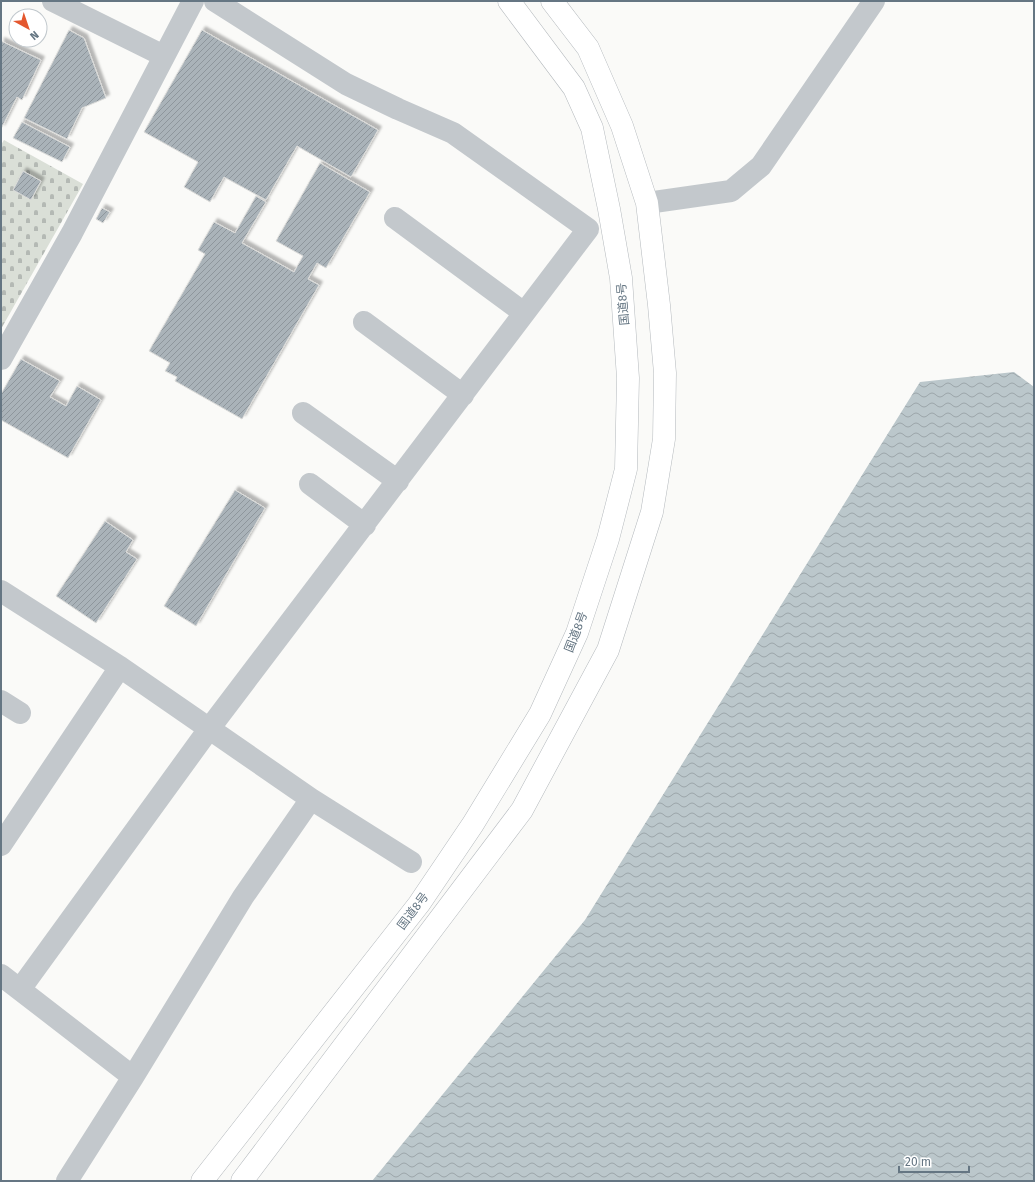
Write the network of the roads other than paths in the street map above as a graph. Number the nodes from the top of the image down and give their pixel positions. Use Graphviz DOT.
graph roads {
  1 [pos="53,1"];
  2 [pos="192,1"];
  3 [pos="215,1"];
  4 [pos="510,1"];
  5 [pos="552,1"];
  6 [pos="874,1"];
  7 [pos="164,56"];
  8 [pos="647,203"];
  9 [pos="395,218"];
  10 [pos="524,313"];
  11 [pos="364,322"];
  12 [pos="1,359"];
  13 [pos="463,395"];
  14 [pos="303,413"];
  15 [pos="398,481"];
  16 [pos="310,484"];
  17 [pos="365,525"];
  18 [pos="1,591"];
  19 [pos="120,667"];
  20 [pos="1,701"];
  21 [pos="20,713"];
  22 [pos="209,729"];
  23 [pos="310,799"];
  24 [pos="1,845"];
  25 [pos="411,862"];
  26 [pos="1,975"];
  27 [pos="21,988"];
  28 [pos="133,1076"];
  29 [pos="67,1181"];
  30 [pos="202,1181"];
  31 [pos="242,1181"];
  1 -- 7 [label="street"];
  2 -- 7 [label="street"];
  3 -- 10 [label="street"];
  4 -- 30 [label="highway, 国道8号"];
  5 -- 8 [label="highway"];
  6 -- 8 [label="street"];
  7 -- 12 [label="street"];
  8 -- 31 [label="highway"];
  9 -- 10 [label="street"];
  10 -- 13 [label="street"];
  11 -- 13 [label="street"];
  13 -- 15 [label="street"];
  14 -- 15 [label="street"];
  15 -- 17 [label="street"];
  16 -- 17 [label="street"];
  17 -- 22 [label="street"];
  18 -- 19 [label="street"];
  19 -- 22 [label="street"];
  19 -- 24 [label="street"];
  20 -- 21 [label="street"];
  22 -- 23 [label="street"];
  22 -- 27 [label="street"];
  23 -- 25 [label="street"];
  23 -- 28 [label="street"];
  26 -- 27 [label="street"];
  27 -- 28 [label="street"];
  28 -- 29 [label="street"];
}
